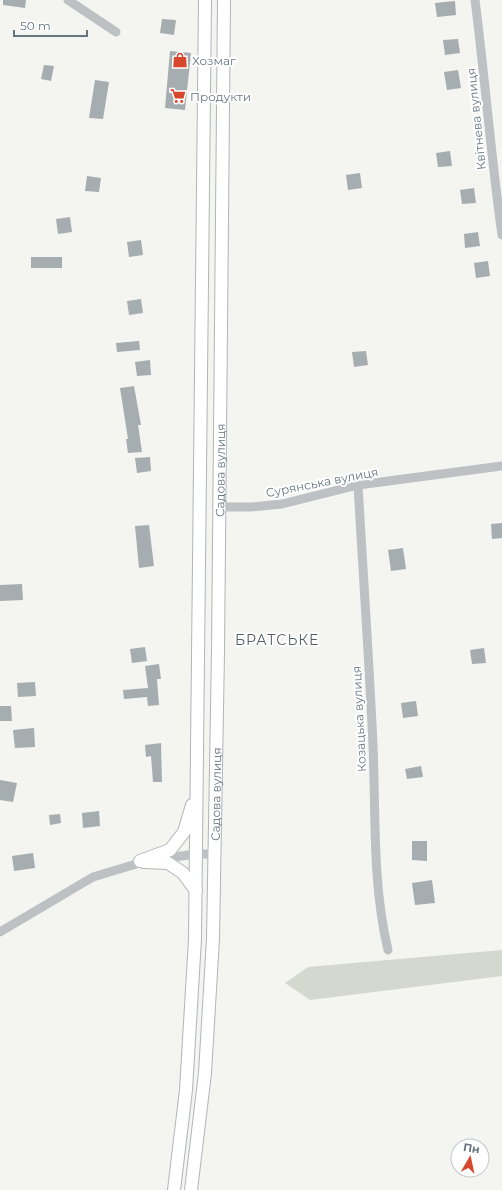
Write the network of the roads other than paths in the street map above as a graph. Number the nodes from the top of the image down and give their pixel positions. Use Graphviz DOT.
graph roads {
  1 [pos="68,0"];
  2 [pos="205,0"];
  3 [pos="224,0"];
  4 [pos="475,0"];
  5 [pos="116,32"];
  6 [pos="502,235"];
  7 [pos="502,466"];
  8 [pos="358,485"];
  9 [pos="219,507"];
  10 [pos="196,789"];
  11 [pos="215,854"];
  12 [pos="196,858"];
  13 [pos="140,862"];
  14 [pos="196,891"];
  15 [pos="0,932"];
  16 [pos="388,950"];
  17 [pos="174,1190"];
  18 [pos="191,1190"];
  1 -- 5 [label="street"];
  2 -- 10 [label="main road, Садова вулиця"];
  3 -- 9 [label="main road, Садова вулиця"];
  4 -- 6 [label="street, Квітнева вулиця"];
  7 -- 8 [label="street, Сурянська вулиця"];
  8 -- 9 [label="street, Сурянська вулиця"];
  8 -- 16 [label="street, Козацька вулиця"];
  9 -- 11 [label="main road, Садова вулиця"];
  10 -- 12 [label="main road, Садова вулиця"];
  10 -- 13 [label="main road"];
  11 -- 12 [label="street"];
  11 -- 18 [label="main road, Садова вулиця"];
  12 -- 13 [label="street"];
  12 -- 14 [label="main road, Садова вулиця"];
  13 -- 14 [label="main road"];
  13 -- 15 [label="street"];
  14 -- 17 [label="main road, Садова вулиця"];
}
